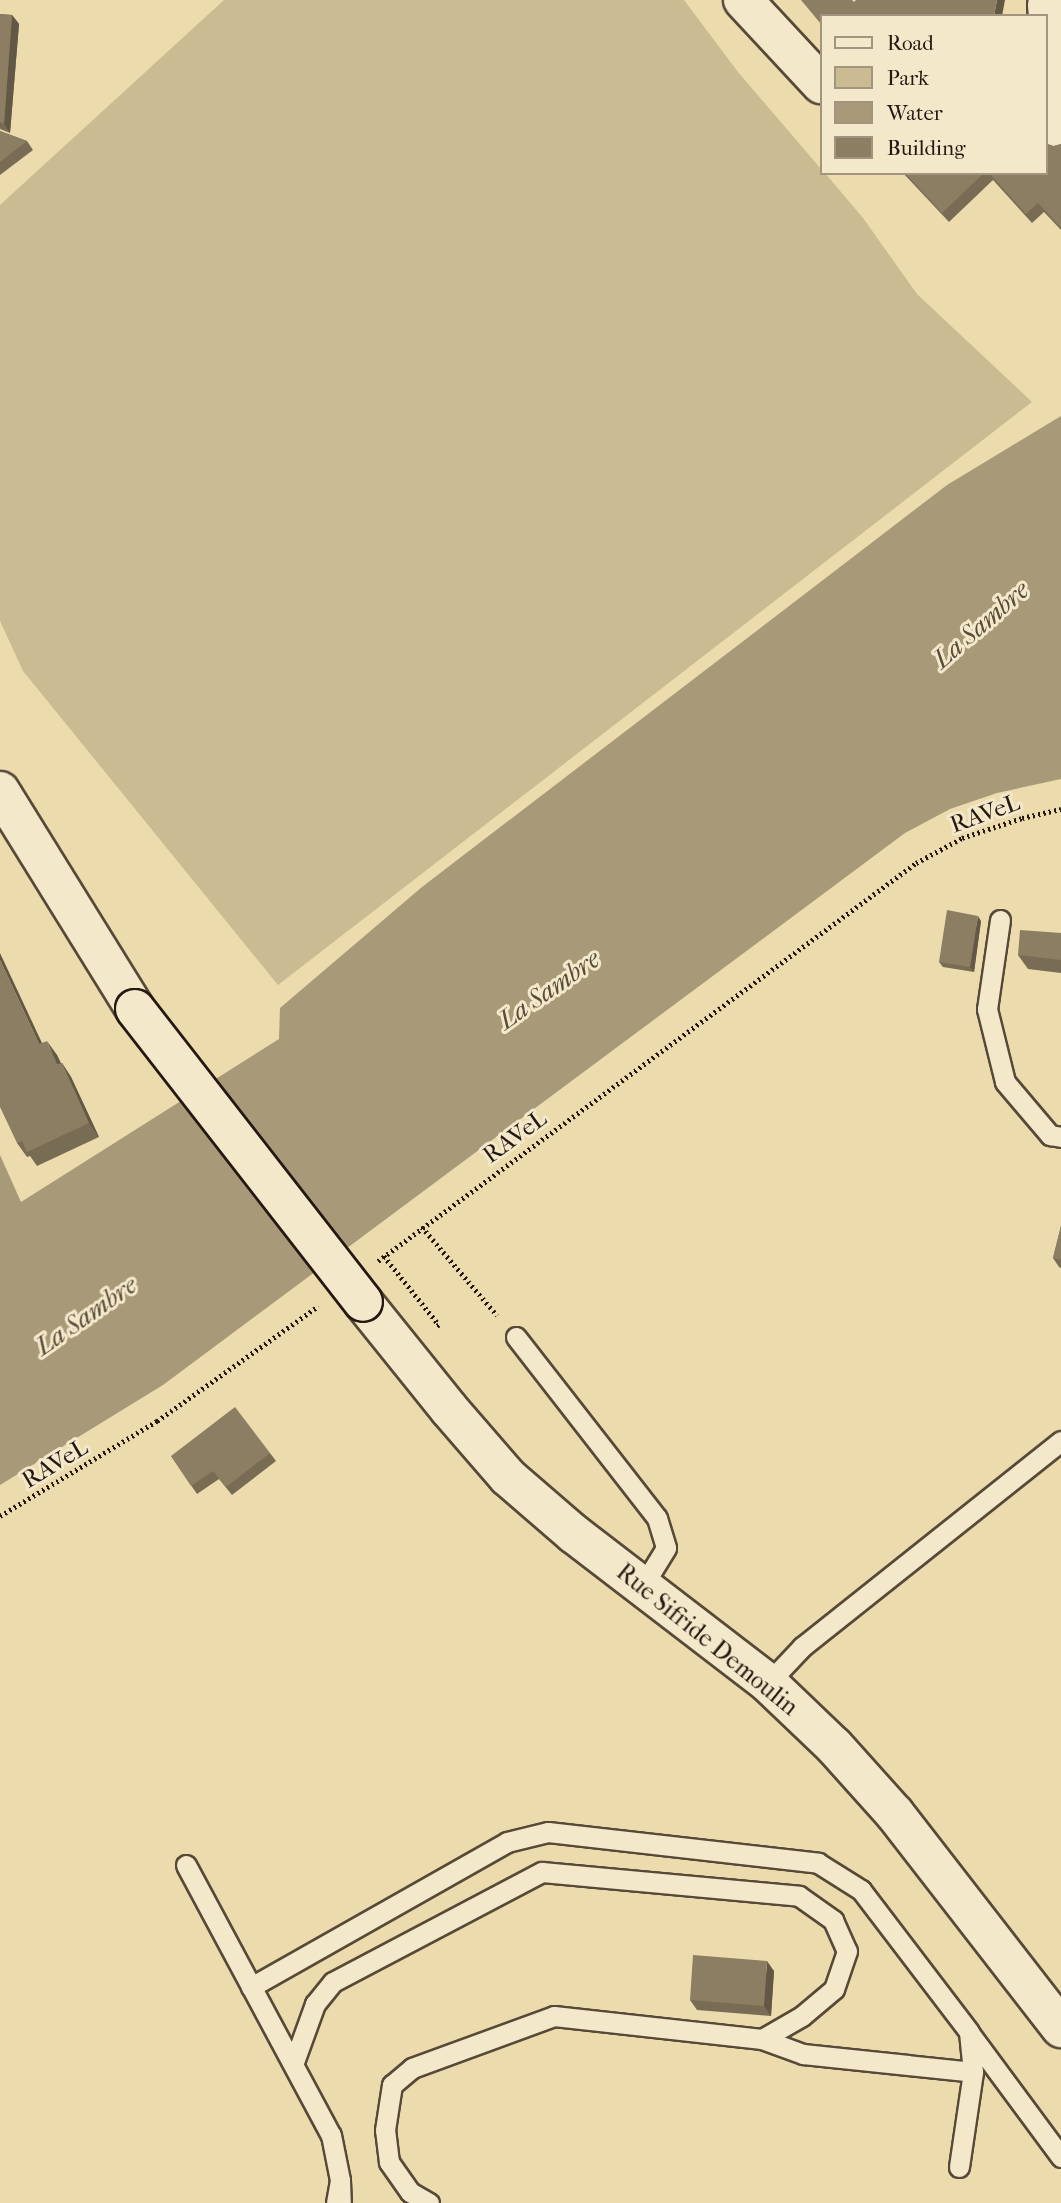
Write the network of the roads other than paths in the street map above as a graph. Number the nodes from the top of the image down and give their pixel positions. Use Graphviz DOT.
graph roads {
  1 [pos="743,0"];
  2 [pos="1047,41"];
  3 [pos="820,83"];
  4 [pos="1061,133"];
  5 [pos="0,791"];
  6 [pos="1000,920"];
  7 [pos="1061,1137"];
  8 [pos="516,1337"];
  9 [pos="1061,1441"];
  10 [pos="642,1587"];
  11 [pos="768,1684"];
  12 [pos="186,1865"];
  13 [pos="251,1987"];
  14 [pos="1061,2028"];
  15 [pos="969,2032"];
  16 [pos="762,2039"];
  17 [pos="294,2062"];
  18 [pos="973,2072"];
  19 [pos="1061,2157"];
  20 [pos="959,2167"];
  21 [pos="340,2180"];
  22 [pos="336,2203"];
  23 [pos="341,2203"];
  24 [pos="429,2203"];
  1 -- 3 [label="main road"];
  2 -- 4 [label="main road"];
  5 -- 10 [label="main road, Rue Sifride Demoulin, bridge"];
  6 -- 7 [label="lane"];
  8 -- 10 [label="lane"];
  9 -- 11 [label="lane"];
  10 -- 11 [label="main road, Rue Sifride Demoulin"];
  11 -- 14 [label="main road, Rue Sifride Demoulin"];
  12 -- 13 [label="lane"];
  13 -- 15 [label="lane"];
  13 -- 17 [label="lane"];
  15 -- 18 [label="lane"];
  15 -- 19 [label="lane"];
  16 -- 17 [label="lane"];
  16 -- 18 [label="lane"];
  16 -- 24 [label="lane"];
  17 -- 21 [label="lane"];
  18 -- 20 [label="lane"];
  21 -- 22 [label="lane"];
  21 -- 23 [label="lane"];
}
